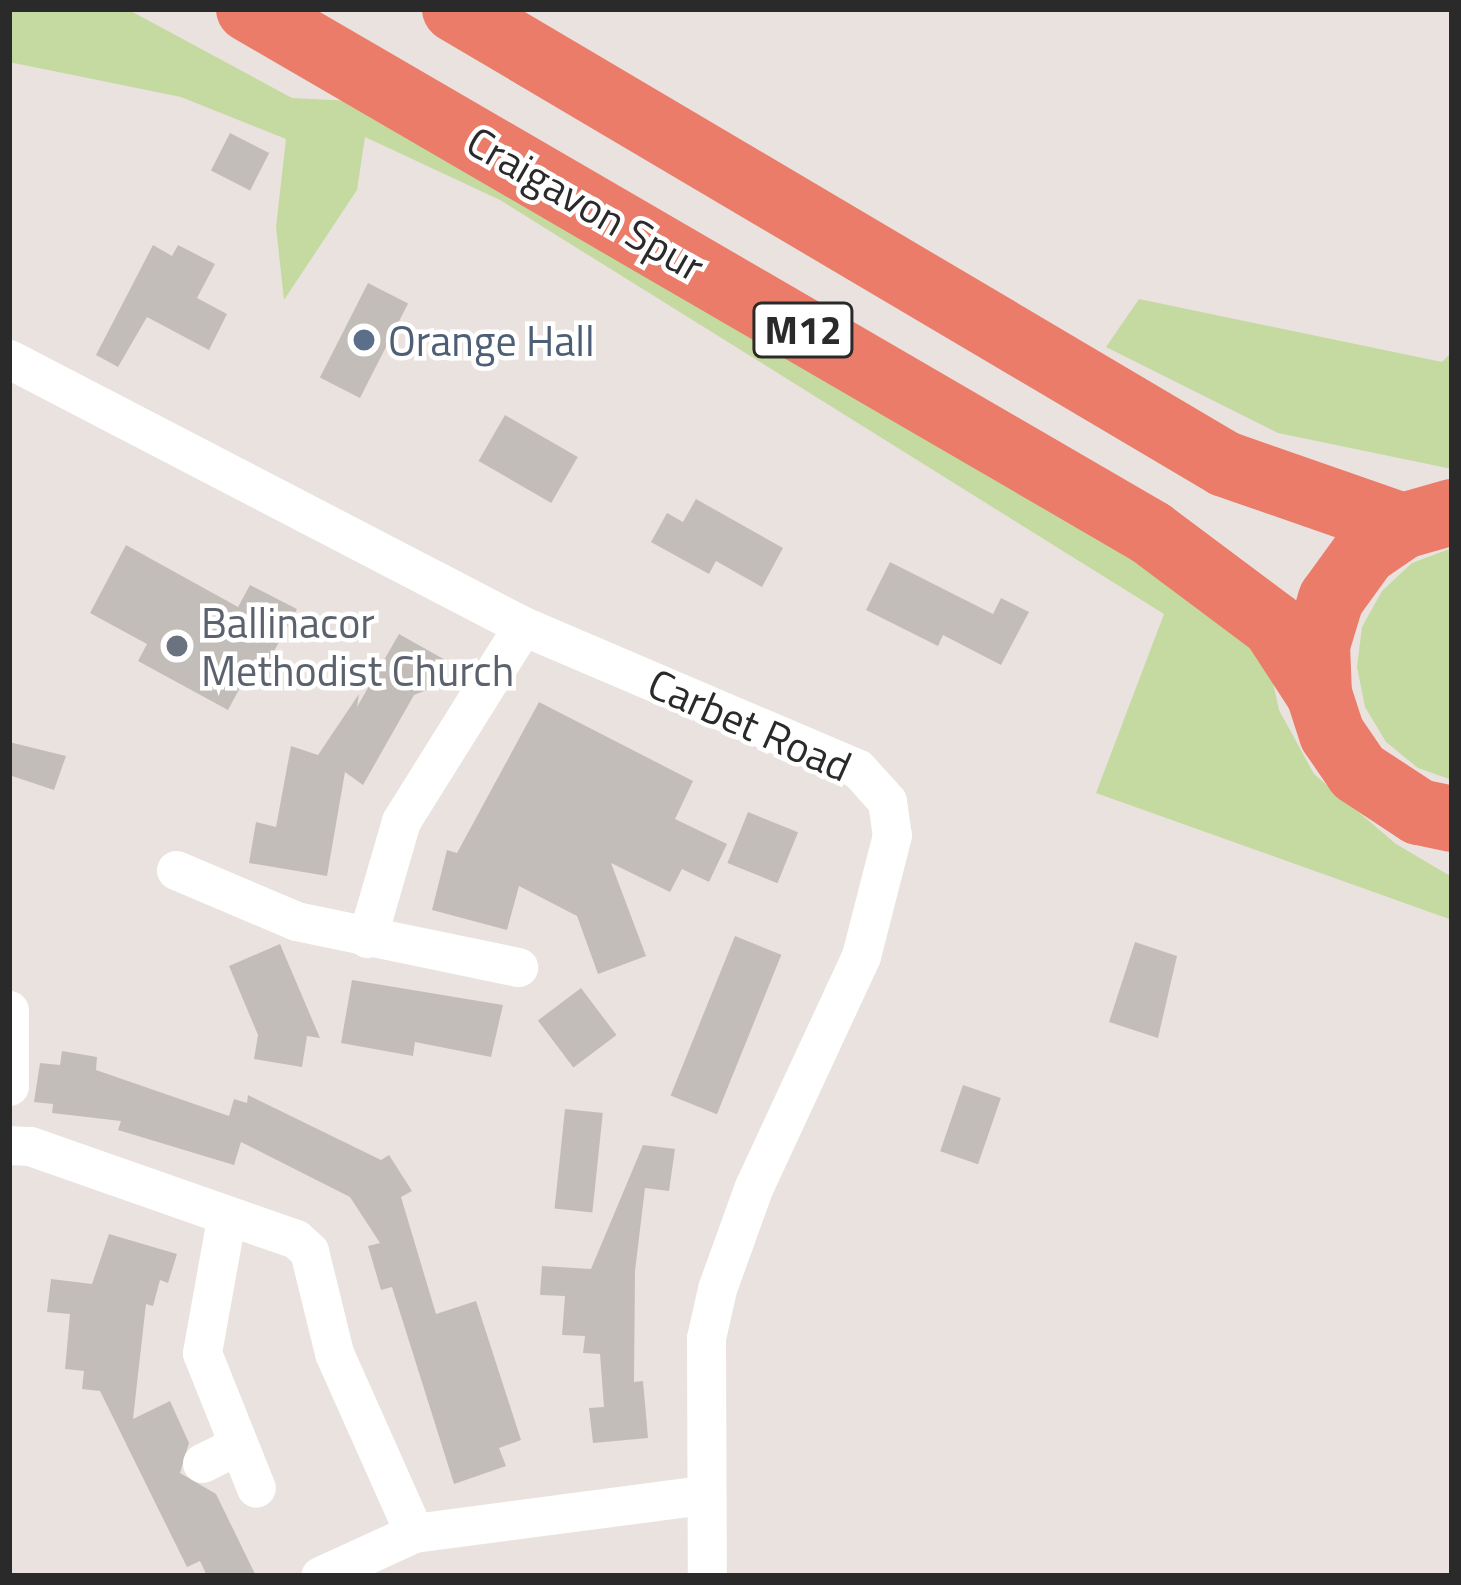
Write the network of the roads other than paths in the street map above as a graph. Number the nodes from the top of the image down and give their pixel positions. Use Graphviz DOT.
graph roads {
  1 [pos="249,9"];
  2 [pos="455,9"];
  3 [pos="9,359"];
  4 [pos="1438,515"];
  5 [pos="523,626"];
  6 [pos="1319,694"];
  7 [pos="1452,819"];
  8 [pos="176,870"];
  9 [pos="368,938"];
  10 [pos="518,967"];
  11 [pos="9,1010"];
  12 [pos="9,1086"];
  13 [pos="9,1145"];
  14 [pos="226,1219"];
  15 [pos="238,1445"];
  16 [pos="202,1463"];
  17 [pos="256,1488"];
  18 [pos="702,1495"];
  19 [pos="414,1533"];
  20 [pos="320,1576"];
  21 [pos="707,1576"];
  1 -- 6 [label="highway, Craigavon Spur / M12"];
  2 -- 4 [label="highway, M12"];
  3 -- 5 [label="street, Carbet Road"];
  4 -- 6 [label="highway, M12"];
  5 -- 9 [label="street"];
  5 -- 18 [label="street, Carbet Road"];
  6 -- 7 [label="highway, M12"];
  8 -- 9 [label="street"];
  9 -- 10 [label="street"];
  11 -- 12 [label="street"];
  13 -- 14 [label="street"];
  14 -- 15 [label="street"];
  14 -- 19 [label="street"];
  15 -- 16 [label="street"];
  15 -- 17 [label="street"];
  18 -- 19 [label="street"];
  18 -- 21 [label="street, Carbet Road"];
  19 -- 20 [label="street"];
}
